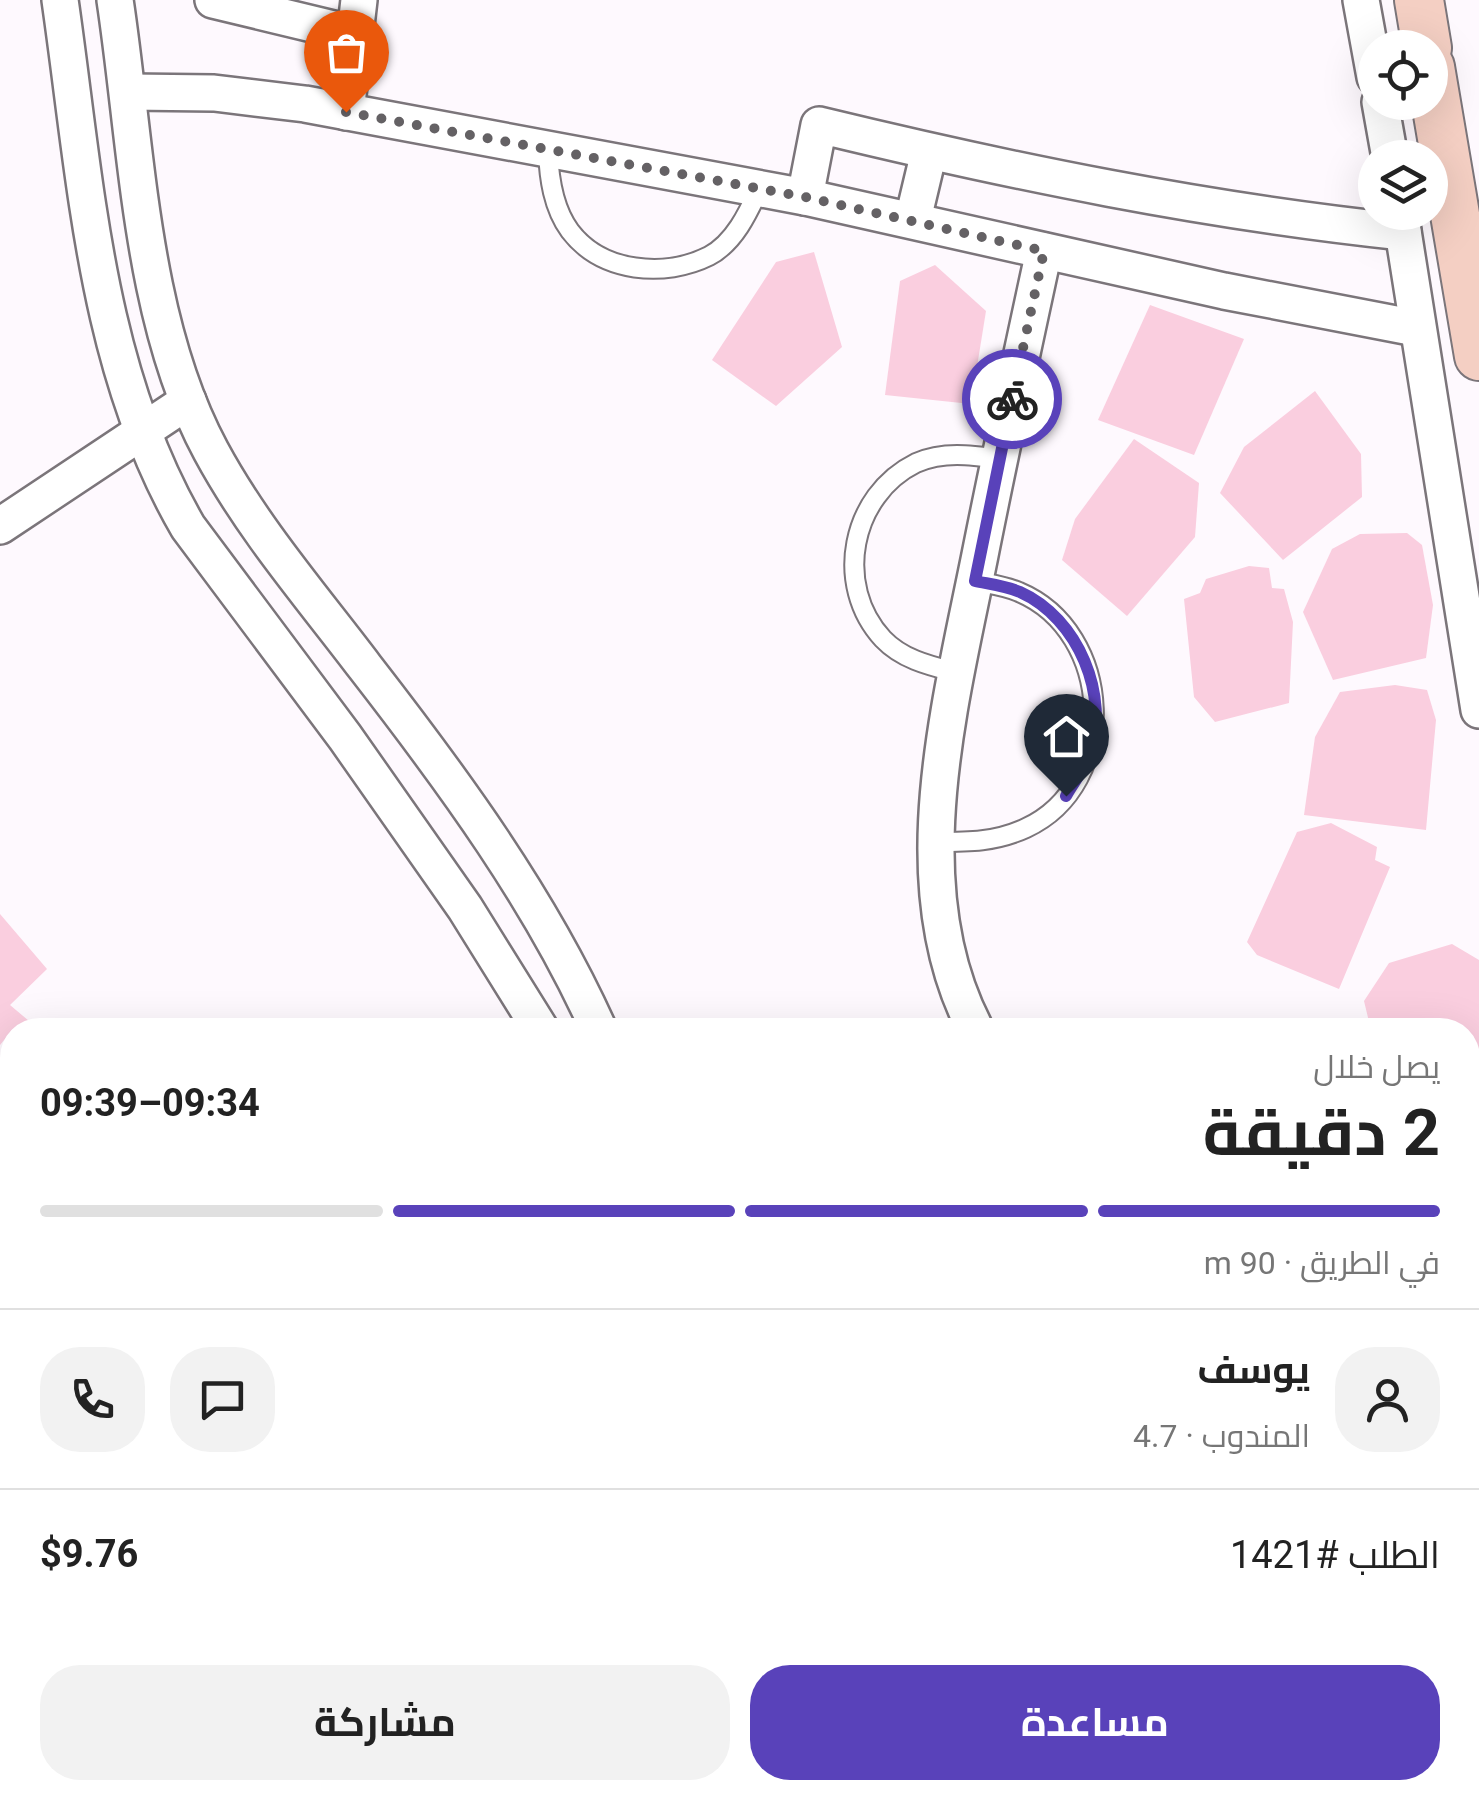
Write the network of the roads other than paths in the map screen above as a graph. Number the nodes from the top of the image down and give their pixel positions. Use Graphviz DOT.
graph roads {
  1 [pos="60,0"];
  2 [pos="115,0"];
  3 [pos="213,0"];
  4 [pos="1361,0"];
  5 [pos="1419,0"];
  6 [pos="357,17"];
  7 [pos="1366,30"];
  8 [pos="1424,30"];
  9 [pos="129,92"];
  10 [pos="346,112"];
  11 [pos="1439,120"];
  12 [pos="548,151"];
  13 [pos="930,152"];
  14 [pos="758,190"];
  15 [pos="805,197"];
  16 [pos="1358,218"];
  17 [pos="913,219"];
  18 [pos="1402,230"];
  19 [pos="1044,251"];
  20 [pos="1416,328"];
  21 [pos="1479,356"];
  22 [pos="188,401"];
  23 [pos="140,431"];
  24 [pos="999,459"];
  25 [pos="0,526"];
  26 [pos="975,581"];
  27 [pos="958,672"];
  28 [pos="1479,710"];
  29 [pos="936,842"];
  30 [pos="535,1018"];
  31 [pos="594,1018"];
  32 [pos="970,1018"];
  1 -- 23 [label="street"];
  2 -- 9 [label="street"];
  3 -- 6 [label="street"];
  4 -- 7 [label="street"];
  5 -- 8 [label="street"];
  6 -- 10 [label="street"];
  9 -- 10 [label="street"];
  9 -- 22 [label="street"];
  10 -- 12 [label="street"];
  11 -- 21 [label="street"];
  12 -- 14 [label="street"];
  12 -- 14 [label="lane"];
  13 -- 15 [label="street"];
  13 -- 16 [label="street"];
  13 -- 17 [label="street"];
  14 -- 15 [label="street"];
  15 -- 17 [label="street"];
  17 -- 19 [label="street"];
  18 -- 20 [label="street"];
  19 -- 20 [label="street"];
  19 -- 24 [label="street"];
  20 -- 28 [label="street"];
  22 -- 23 [label="street"];
  22 -- 31 [label="street"];
  23 -- 25 [label="street"];
  23 -- 30 [label="street"];
  24 -- 26 [label="street"];
  24 -- 27 [label="lane"];
  26 -- 27 [label="street"];
  26 -- 29 [label="lane"];
  27 -- 29 [label="street"];
  29 -- 32 [label="street"];
}
